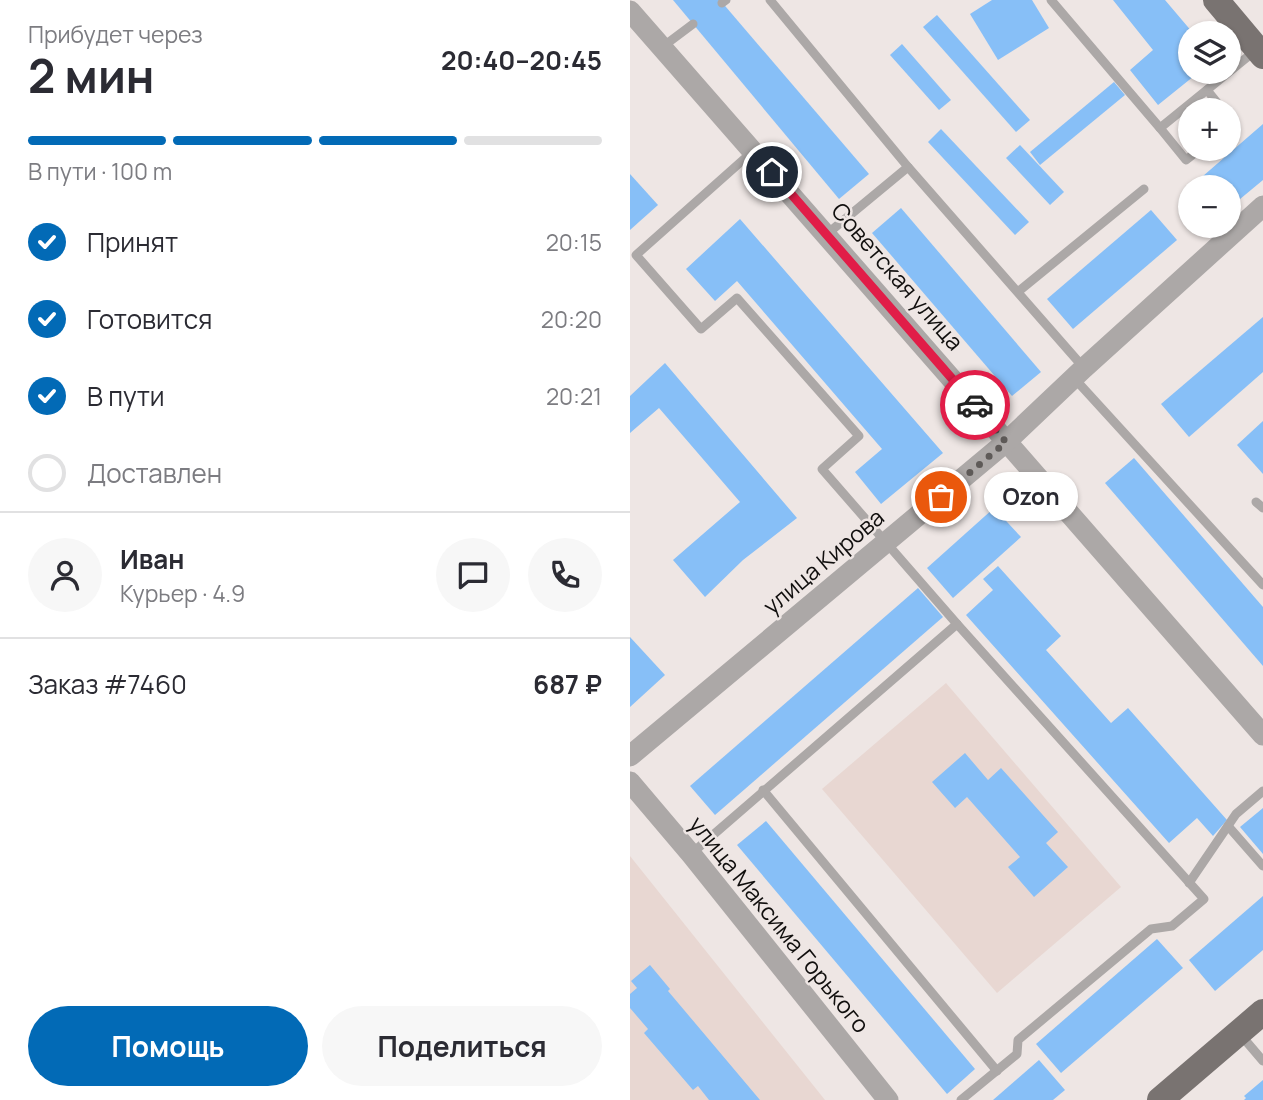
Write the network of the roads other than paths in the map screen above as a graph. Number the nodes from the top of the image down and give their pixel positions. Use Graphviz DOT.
graph roads {
  1 [pos="770,0"];
  2 [pos="1051,0"];
  3 [pos="1216,0"];
  4 [pos="630,11"];
  5 [pos="693,24"];
  6 [pos="661,48"];
  7 [pos="1260,52"];
  8 [pos="1207,90"];
  9 [pos="1213,98"];
  10 [pos="1160,128"];
  11 [pos="1178,150"];
  12 [pos="753,152"];
  13 [pos="908,167"];
  14 [pos="1144,189"];
  15 [pos="1263,206"];
  16 [pos="827,234"];
  17 [pos="1019,291"];
  18 [pos="1079,373"];
  19 [pos="1006,442"];
  20 [pos="887,542"];
  21 [pos="1263,583"];
  22 [pos="957,624"];
  23 [pos="1263,735"];
  24 [pos="630,756"];
  25 [pos="630,782"];
  26 [pos="763,790"];
  27 [pos="1263,790"];
  28 [pos="1228,826"];
  29 [pos="691,853"];
  30 [pos="1263,866"];
  31 [pos="1189,883"];
  32 [pos="1263,1012"];
  33 [pos="1239,1032"];
  34 [pos="1263,1061"];
  35 [pos="998,1071"];
  36 [pos="888,1100"];
  37 [pos="961,1100"];
  38 [pos="1160,1100"];
  1 -- 13 [label="lane"];
  2 -- 10 [label="lane"];
  3 -- 7 [label="main road"];
  4 -- 6 [label="street, Советская улица"];
  5 -- 6 [label="lane"];
  6 -- 12 [label="street, Советская улица"];
  7 -- 8 [label="lane"];
  8 -- 9 [label="lane"];
  8 -- 10 [label="lane"];
  10 -- 11 [label="lane"];
  12 -- 16 [label="street, Советская улица"];
  12 -- 20 [label="lane"];
  13 -- 16 [label="lane"];
  13 -- 17 [label="lane"];
  14 -- 17 [label="lane"];
  15 -- 18 [label="street, улица Кирова"];
  16 -- 19 [label="street, Советская улица"];
  17 -- 18 [label="lane"];
  18 -- 19 [label="street, улица Кирова"];
  18 -- 21 [label="lane"];
  19 -- 20 [label="street, улица Кирова"];
  19 -- 23 [label="street, Советская улица"];
  20 -- 22 [label="lane"];
  20 -- 24 [label="street, улица Кирова"];
  22 -- 26 [label="lane"];
  22 -- 31 [label="lane"];
  25 -- 29 [label="street, улица Максима Горького"];
  26 -- 29 [label="lane"];
  26 -- 35 [label="lane"];
  27 -- 28 [label="lane"];
  28 -- 30 [label="lane"];
  28 -- 31 [label="lane"];
  29 -- 36 [label="street, улица Максима Горького"];
  31 -- 35 [label="lane"];
  32 -- 33 [label="main road"];
  33 -- 34 [label="lane"];
  33 -- 38 [label="main road"];
  35 -- 37 [label="lane"];
}
